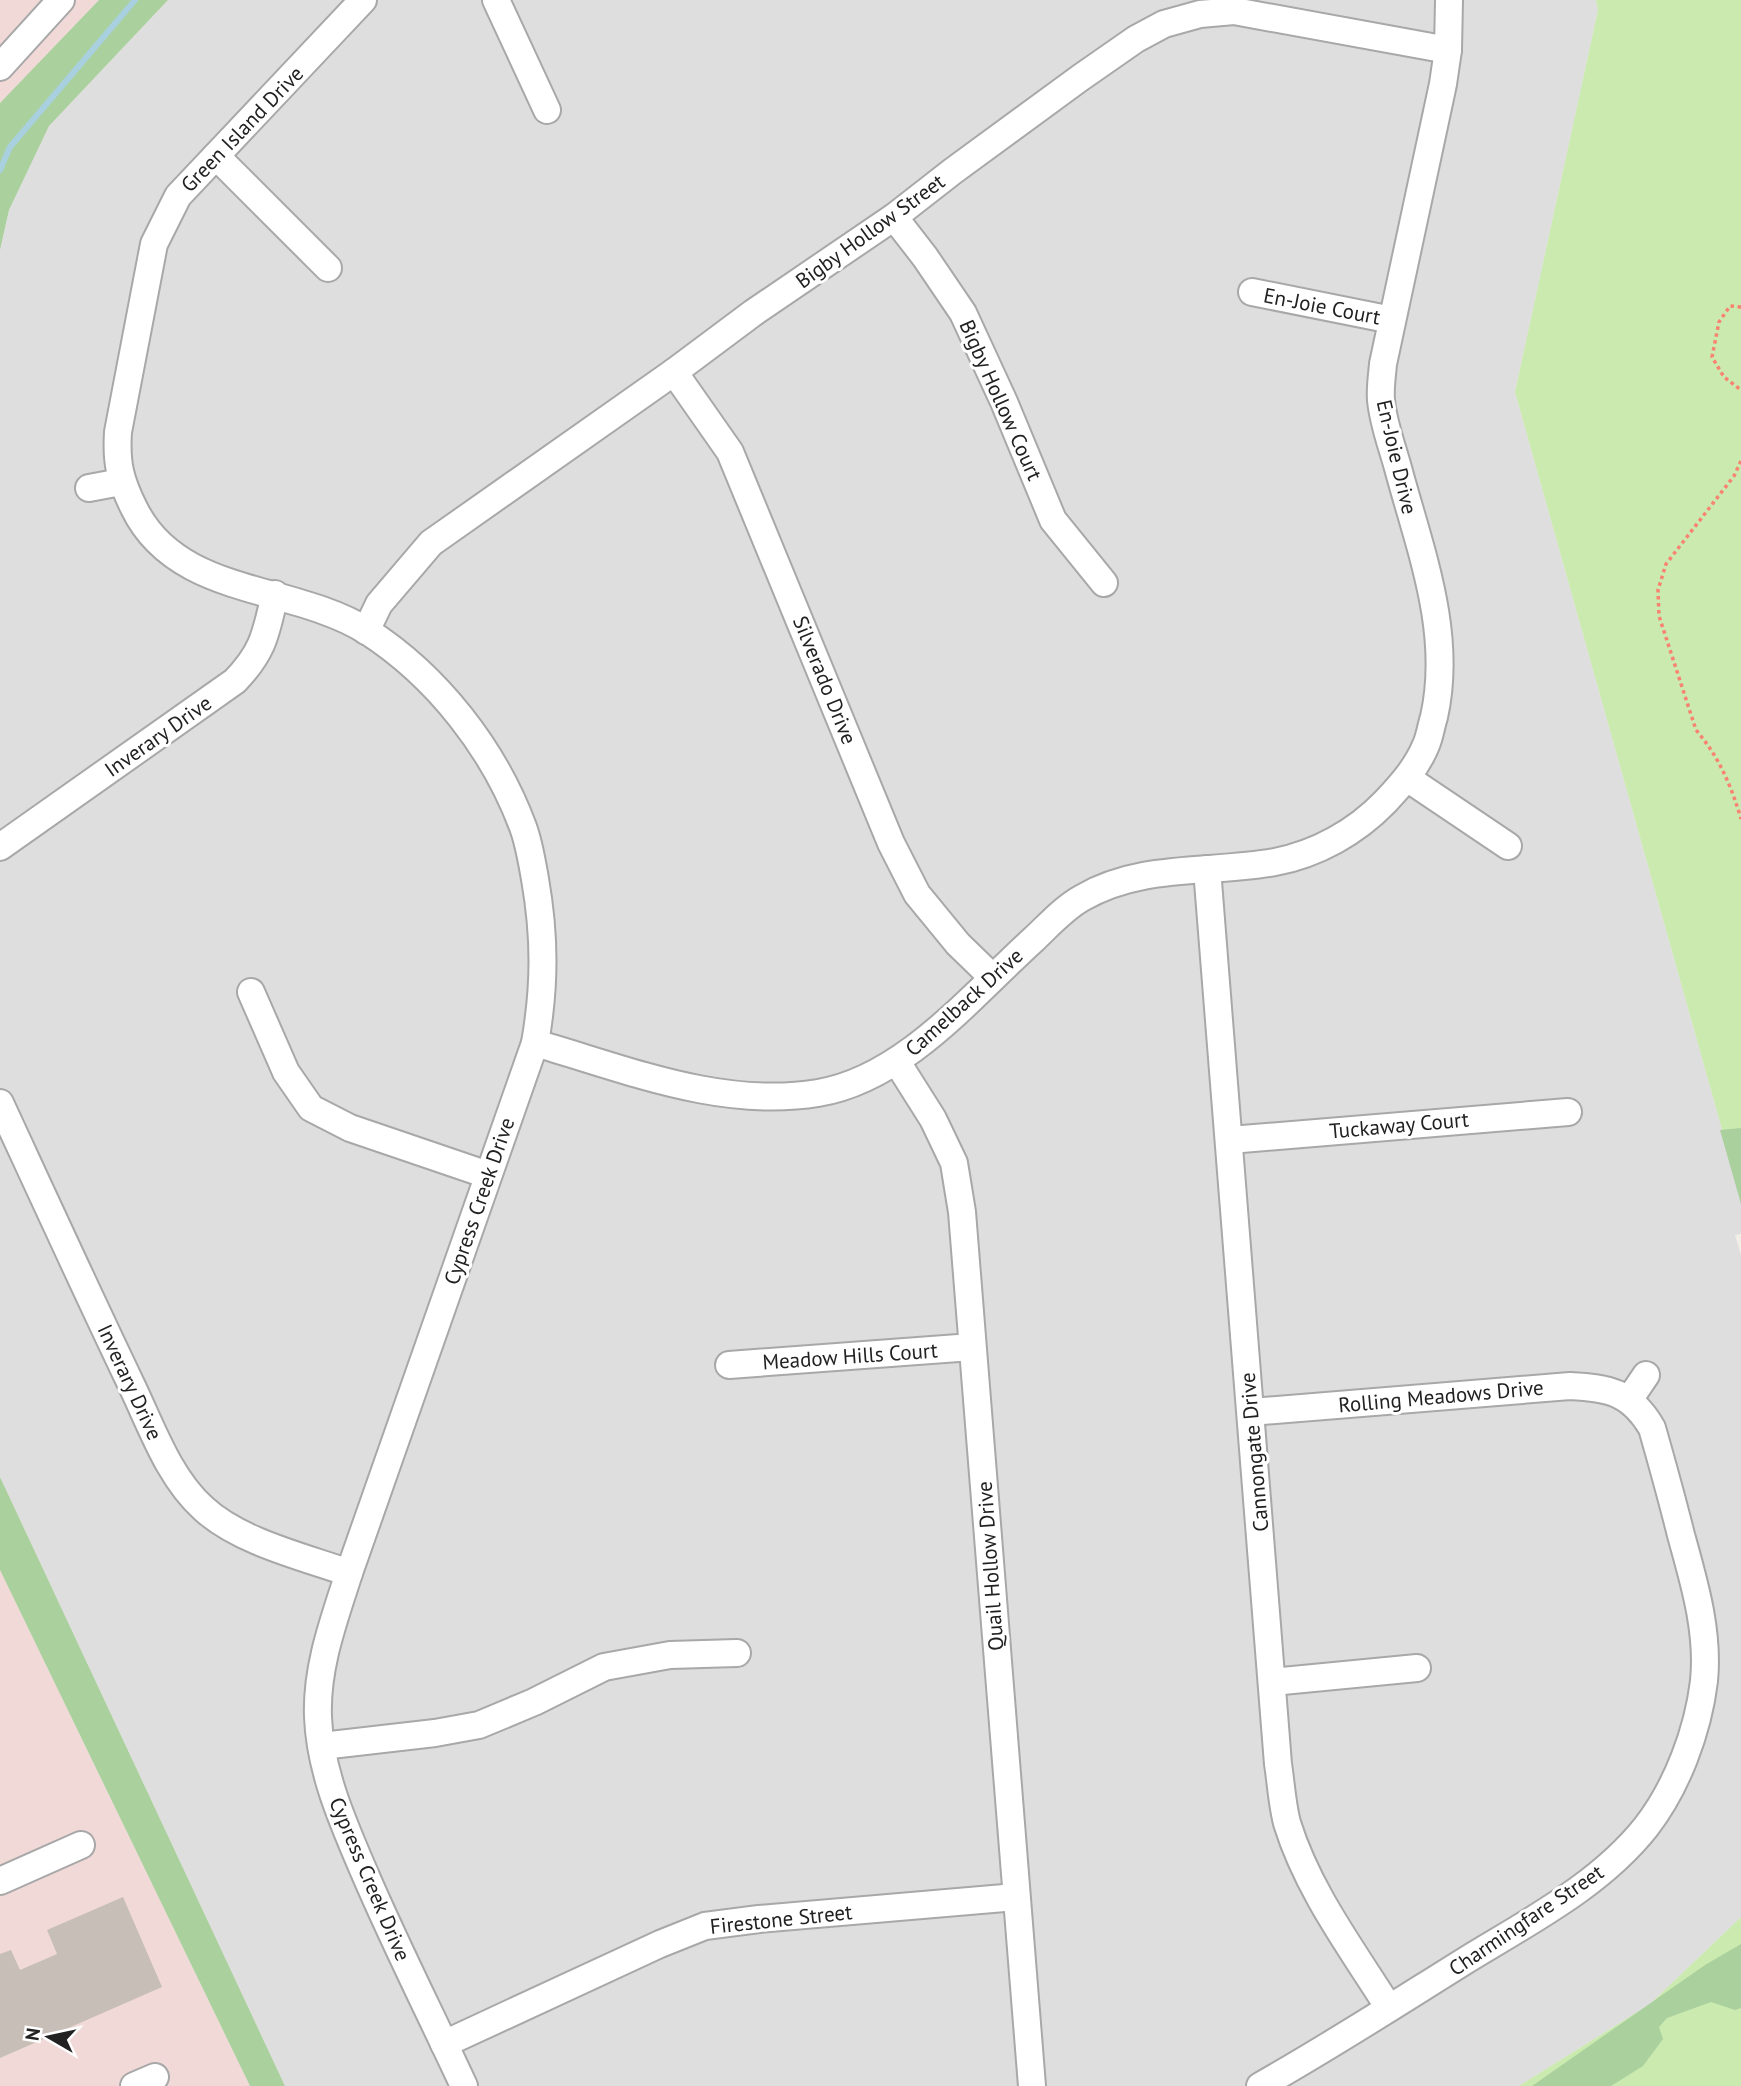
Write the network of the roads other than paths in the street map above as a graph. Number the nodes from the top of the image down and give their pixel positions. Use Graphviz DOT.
graph roads {
  1 [pos="363,0"];
  2 [pos="496,0"];
  3 [pos="1449,0"];
  4 [pos="50,4"];
  5 [pos="1448,50"];
  6 [pos="0,67"];
  7 [pos="547,110"];
  8 [pos="216,156"];
  9 [pos="894,217"];
  10 [pos="328,268"];
  11 [pos="1252,292"];
  12 [pos="1392,320"];
  13 [pos="674,372"];
  14 [pos="121,482"];
  15 [pos="89,488"];
  16 [pos="1104,583"];
  17 [pos="275,594"];
  18 [pos="366,631"];
  19 [pos="1408,778"];
  20 [pos="1373,814"];
  21 [pos="1508,846"];
  22 [pos="0,847"];
  23 [pos="1207,869"];
  24 [pos="992,977"];
  25 [pos="251,992"];
  26 [pos="535,1042"];
  27 [pos="897,1062"];
  28 [pos="0,1103"];
  29 [pos="1568,1112"];
  30 [pos="1230,1140"];
  31 [pos="488,1175"];
  32 [pos="972,1347"];
  33 [pos="729,1365"];
  34 [pos="1646,1375"];
  35 [pos="1629,1400"];
  36 [pos="1251,1412"];
  37 [pos="349,1573"];
  38 [pos="737,1653"];
  39 [pos="1417,1668"];
  40 [pos="1272,1682"];
  41 [pos="322,1746"];
  42 [pos="81,1845"];
  43 [pos="0,1881"];
  44 [pos="1016,1897"];
  45 [pos="1389,2008"];
  46 [pos="444,2044"];
  47 [pos="464,2086"];
  48 [pos="1032,2086"];
  49 [pos="1260,2086"];
  1 -- 8 [label="street, Green Island Drive"];
  2 -- 7 [label="street"];
  3 -- 5 [label="street, En-Joie Drive"];
  4 -- 6 [label="street"];
  5 -- 9 [label="street, Bigby Hollow Street"];
  5 -- 12 [label="street, En-Joie Drive"];
  8 -- 10 [label="street"];
  8 -- 14 [label="street, Green Island Drive"];
  9 -- 13 [label="street, Bigby Hollow Street"];
  9 -- 16 [label="street, Bigby Hollow Court"];
  11 -- 12 [label="street, En-Joie Court"];
  12 -- 19 [label="street, En-Joie Drive"];
  13 -- 18 [label="street, Bigby Hollow Street"];
  13 -- 24 [label="street, Silverado Drive"];
  14 -- 15 [label="street"];
  14 -- 17 [label="street, Cypress Creek Drive"];
  17 -- 18 [label="street, Cypress Creek Drive"];
  17 -- 22 [label="street, Inverary Drive"];
  18 -- 26 [label="street, Cypress Creek Drive"];
  19 -- 20 [label="street, En-Joie Drive"];
  19 -- 21 [label="street"];
  20 -- 23 [label="street, Camelback Drive"];
  23 -- 24 [label="street, Camelback Drive"];
  23 -- 30 [label="street, Cannongate Drive"];
  24 -- 27 [label="street, Camelback Drive"];
  25 -- 31 [label="street"];
  26 -- 27 [label="street, Camelback Drive"];
  26 -- 31 [label="street, Cypress Creek Drive"];
  27 -- 32 [label="street, Quail Hollow Drive"];
  28 -- 37 [label="street, Inverary Drive"];
  29 -- 30 [label="street, Tuckaway Court"];
  30 -- 36 [label="street, Cannongate Drive"];
  31 -- 37 [label="street, Cypress Creek Drive"];
  32 -- 33 [label="street, Meadow Hills Court"];
  32 -- 44 [label="street, Quail Hollow Drive"];
  34 -- 35 [label="street"];
  35 -- 36 [label="street, Rolling Meadows Drive"];
  35 -- 45 [label="street, Charmingfare Street"];
  36 -- 40 [label="street, Cannongate Drive"];
  37 -- 41 [label="street, Cypress Creek Drive"];
  38 -- 41 [label="street"];
  39 -- 40 [label="street"];
  40 -- 45 [label="street, Cannongate Drive"];
  41 -- 46 [label="street, Cypress Creek Drive"];
  42 -- 43 [label="street"];
  44 -- 46 [label="street, Firestone Street"];
  44 -- 48 [label="street, Quail Hollow Drive"];
  45 -- 49 [label="street, Charmingfare Street"];
  46 -- 47 [label="street, Cypress Creek Drive"];
}
